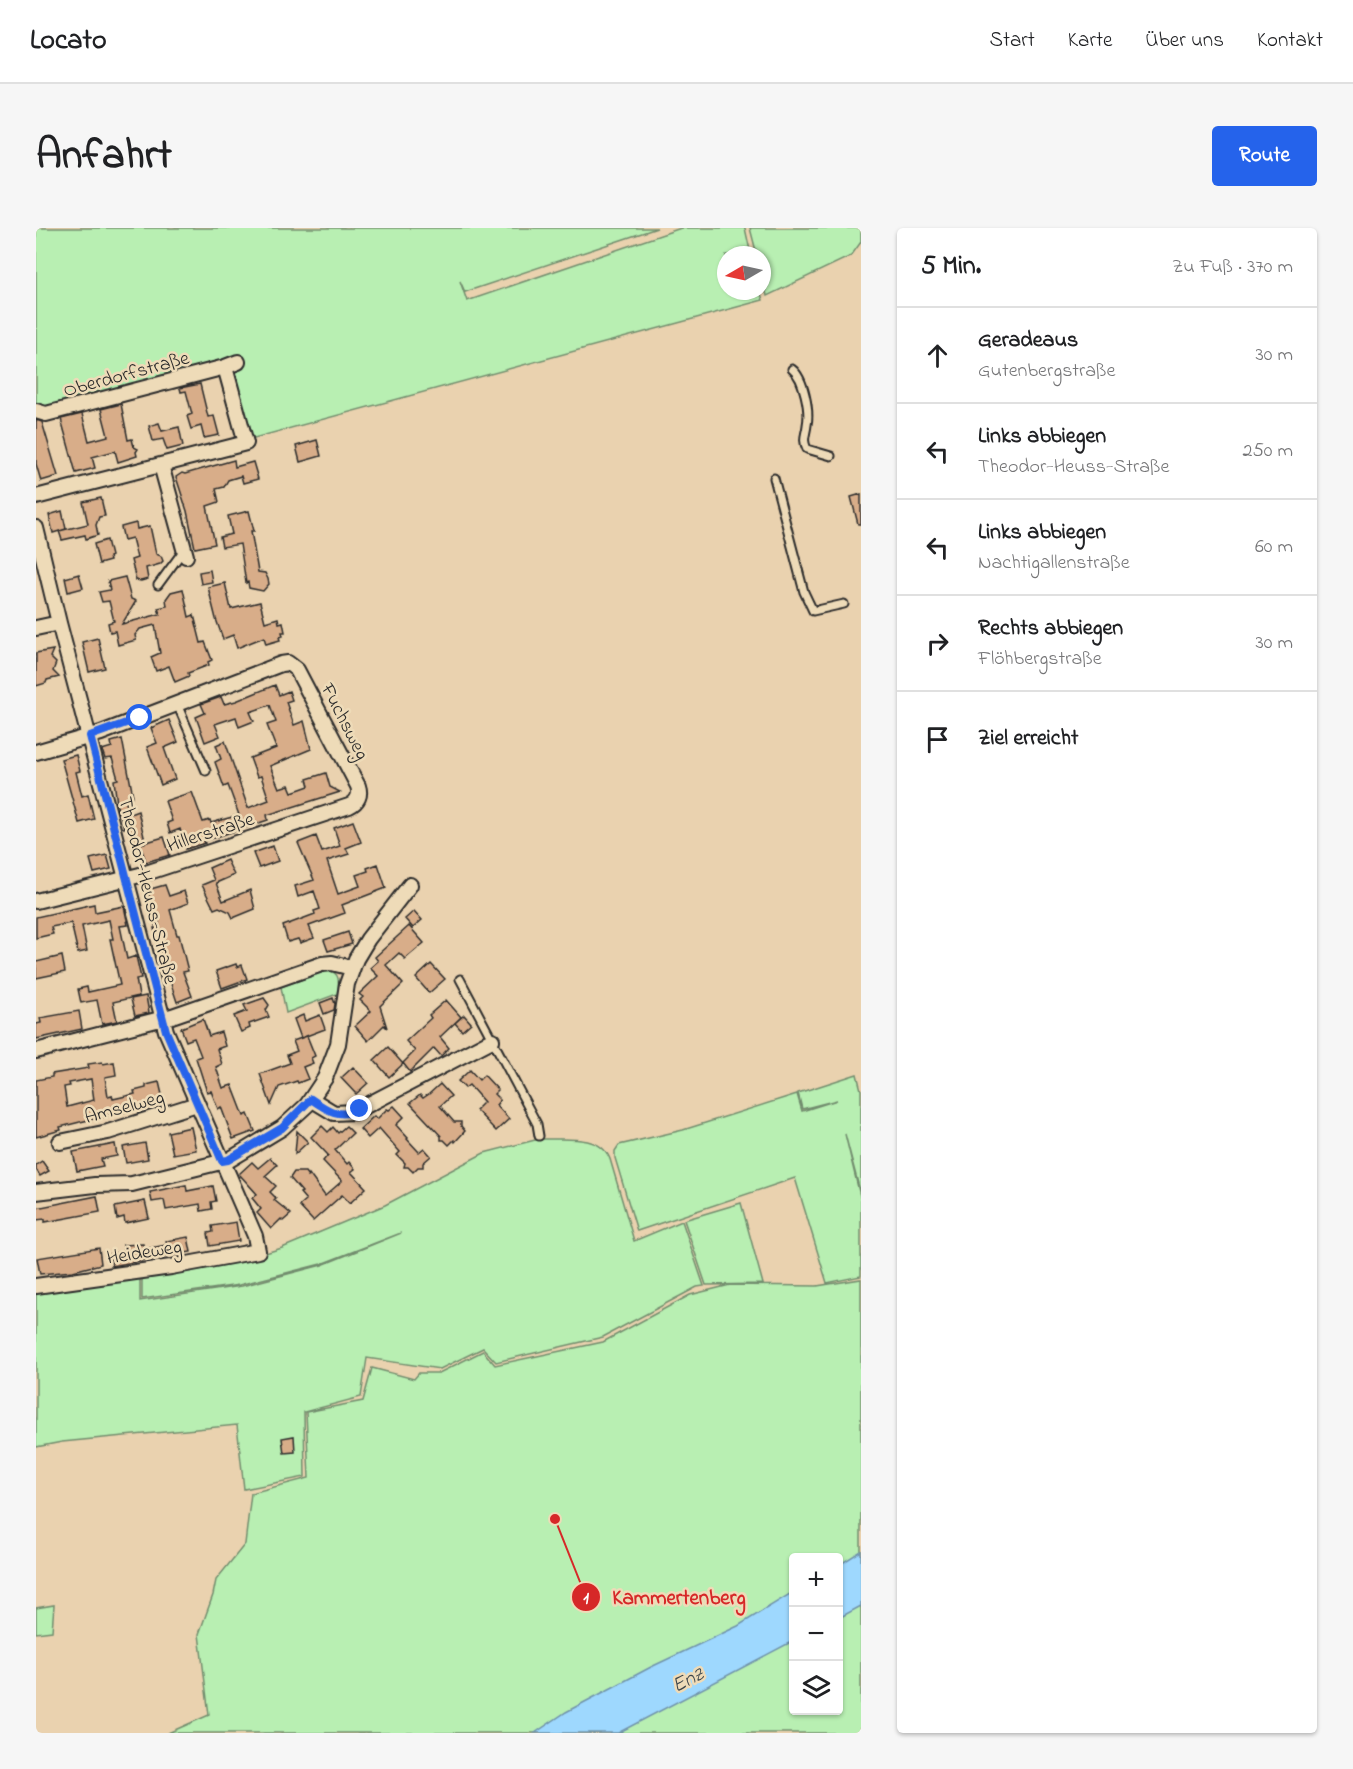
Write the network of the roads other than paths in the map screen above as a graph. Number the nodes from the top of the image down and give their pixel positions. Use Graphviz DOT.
graph roads {
  1 [pos="792,369"];
  2 [pos="36,411"];
  3 [pos="831,456"];
  4 [pos="160,465"];
  5 [pos="774,478"];
  6 [pos="36,497"];
  7 [pos="36,528"];
  8 [pos="185,553"];
  9 [pos="158,585"];
  10 [pos="844,603"];
  11 [pos="58,623"];
  12 [pos="36,628"];
  13 [pos="177,704"];
  14 [pos="90,736"];
  15 [pos="36,752"];
  16 [pos="206,771"];
  17 [pos="358,798"];
  18 [pos="126,879"];
  19 [pos="410,885"];
  20 [pos="36,901"];
  21 [pos="352,968"];
  22 [pos="460,980"];
  23 [pos="162,1019"];
  24 [pos="492,1040"];
  25 [pos="36,1051"];
  26 [pos="311,1099"];
  27 [pos="197,1104"];
  28 [pos="539,1136"];
  29 [pos="60,1142"];
  30 [pos="222,1161"];
  31 [pos="36,1192"];
  32 [pos="258,1251"];
  33 [pos="36,1286"];
  1 -- 3 [label="lane"];
  2 -- 4 [label="street, Oberdorfstraße"];
  4 -- 6 [label="street, Oberdorfstraße"];
  4 -- 8 [label="street"];
  5 -- 10 [label="lane"];
  7 -- 11 [label="street, Theodor-Heuss-Straße"];
  8 -- 9 [label="lane"];
  11 -- 12 [label="street"];
  11 -- 14 [label="street, Theodor-Heuss-Straße"];
  13 -- 14 [label="street"];
  13 -- 16 [label="lane"];
  13 -- 17 [label="street, Fuchsweg"];
  14 -- 15 [label="street"];
  14 -- 18 [label="street, Theodor-Heuss-Straße"];
  17 -- 18 [label="street, Hillerstraße"];
  18 -- 20 [label="street, Hillerstraße"];
  18 -- 23 [label="street, Theodor-Heuss-Straße"];
  19 -- 21 [label="street"];
  21 -- 23 [label="street"];
  21 -- 26 [label="street"];
  22 -- 24 [label="lane"];
  23 -- 25 [label="street"];
  23 -- 27 [label="street, Theodor-Heuss-Straße"];
  24 -- 26 [label="street"];
  24 -- 28 [label="lane"];
  26 -- 30 [label="street"];
  27 -- 29 [label="street, Amselweg"];
  27 -- 30 [label="street, Theodor-Heuss-Straße"];
  30 -- 31 [label="street"];
  30 -- 32 [label="street, Theodor-Heuss-Straße"];
  32 -- 33 [label="street, Heideweg"];
}
